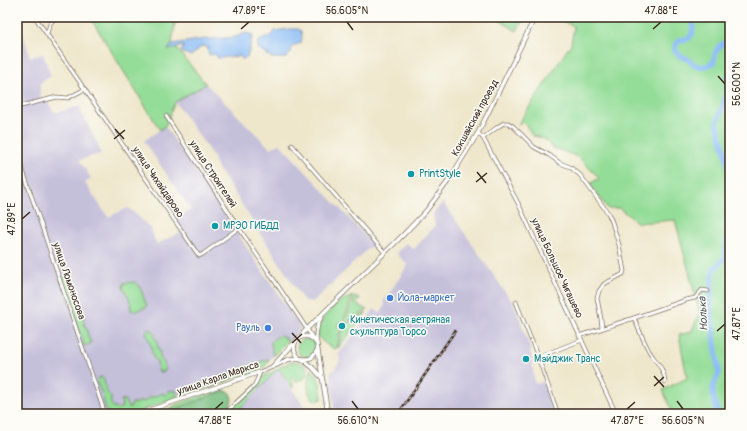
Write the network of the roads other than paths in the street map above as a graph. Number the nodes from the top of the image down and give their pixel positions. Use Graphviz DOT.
graph roads {
  1 [pos="35,17"];
  2 [pos="55,17"];
  3 [pos="535,17"];
  4 [pos="47,34"];
  5 [pos="85,89"];
  6 [pos="17,108"];
  7 [pos="166,116"];
  8 [pos="478,133"];
  9 [pos="483,138"];
  10 [pos="292,145"];
  11 [pos="17,153"];
  12 [pos="239,228"];
  13 [pos="385,253"];
  14 [pos="708,291"];
  15 [pos="516,302"];
  16 [pos="325,312"];
  17 [pos="634,318"];
  18 [pos="602,328"];
  19 [pos="307,329"];
  20 [pos="579,336"];
  21 [pos="298,339"];
  22 [pos="582,340"];
  23 [pos="295,342"];
  24 [pos="315,342"];
  25 [pos="318,349"];
  26 [pos="538,357"];
  27 [pos="300,358"];
  28 [pos="272,367"];
  29 [pos="260,372"];
  30 [pos="323,378"];
  31 [pos="665,382"];
  32 [pos="144,413"];
  33 [pos="105,414"];
  34 [pos="138,414"];
  35 [pos="224,414"];
  36 [pos="328,414"];
  37 [pos="558,414"];
  38 [pos="616,414"];
  1 -- 4 [label="street, улица Чихайдарово"];
  2 -- 4 [label="street"];
  3 -- 8 [label="main road, Кокшайский проезд"];
  4 -- 5 [label="street, улица Чихайдарово"];
  5 -- 6 [label="street"];
  5 -- 12 [label="street, улица Чихайдарово"];
  7 -- 12 [label="street, улица Строителей"];
  8 -- 9 [label="street, улица Большое Чигашево"];
  8 -- 13 [label="main road, Кокшайский проезд"];
  9 -- 18 [label="street"];
  9 -- 20 [label="street, улица Большое Чигашево"];
  10 -- 13 [label="street"];
  11 -- 33 [label="street, улица Ломоносова"];
  12 -- 19 [label="street, улица Строителей"];
  13 -- 16 [label="main road, Кокшайский проезд"];
  14 -- 17 [label="street"];
  15 -- 26 [label="street"];
  16 -- 19 [label="main road, Кокшайский проезд"];
  16 -- 24 [label="main road"];
  17 -- 18 [label="street"];
  17 -- 31 [label="street"];
  18 -- 20 [label="street"];
  19 -- 21 [label="main road, Кокшайский проезд"];
  19 -- 24 [label="street, улица Строителей"];
  20 -- 22 [label="street, улица Большое Чигашево"];
  21 -- 23 [label="main road"];
  21 -- 24 [label="main road"];
  22 -- 26 [label="street"];
  22 -- 38 [label="street, улица Большое Чигашево"];
  23 -- 27 [label="main road"];
  23 -- 28 [label="main road, улица Карла Маркса"];
  24 -- 25 [label="main road"];
  25 -- 27 [label="main road"];
  25 -- 30 [label="main road"];
  26 -- 37 [label="street"];
  27 -- 28 [label="main road"];
  27 -- 30 [label="main road"];
  28 -- 29 [label="main road, улица Карла Маркса"];
  29 -- 32 [label="main road, улица Карла Маркса"];
  29 -- 35 [label="street"];
  30 -- 36 [label="main road"];
  32 -- 34 [label="main road, улица Карла Маркса"];
}
